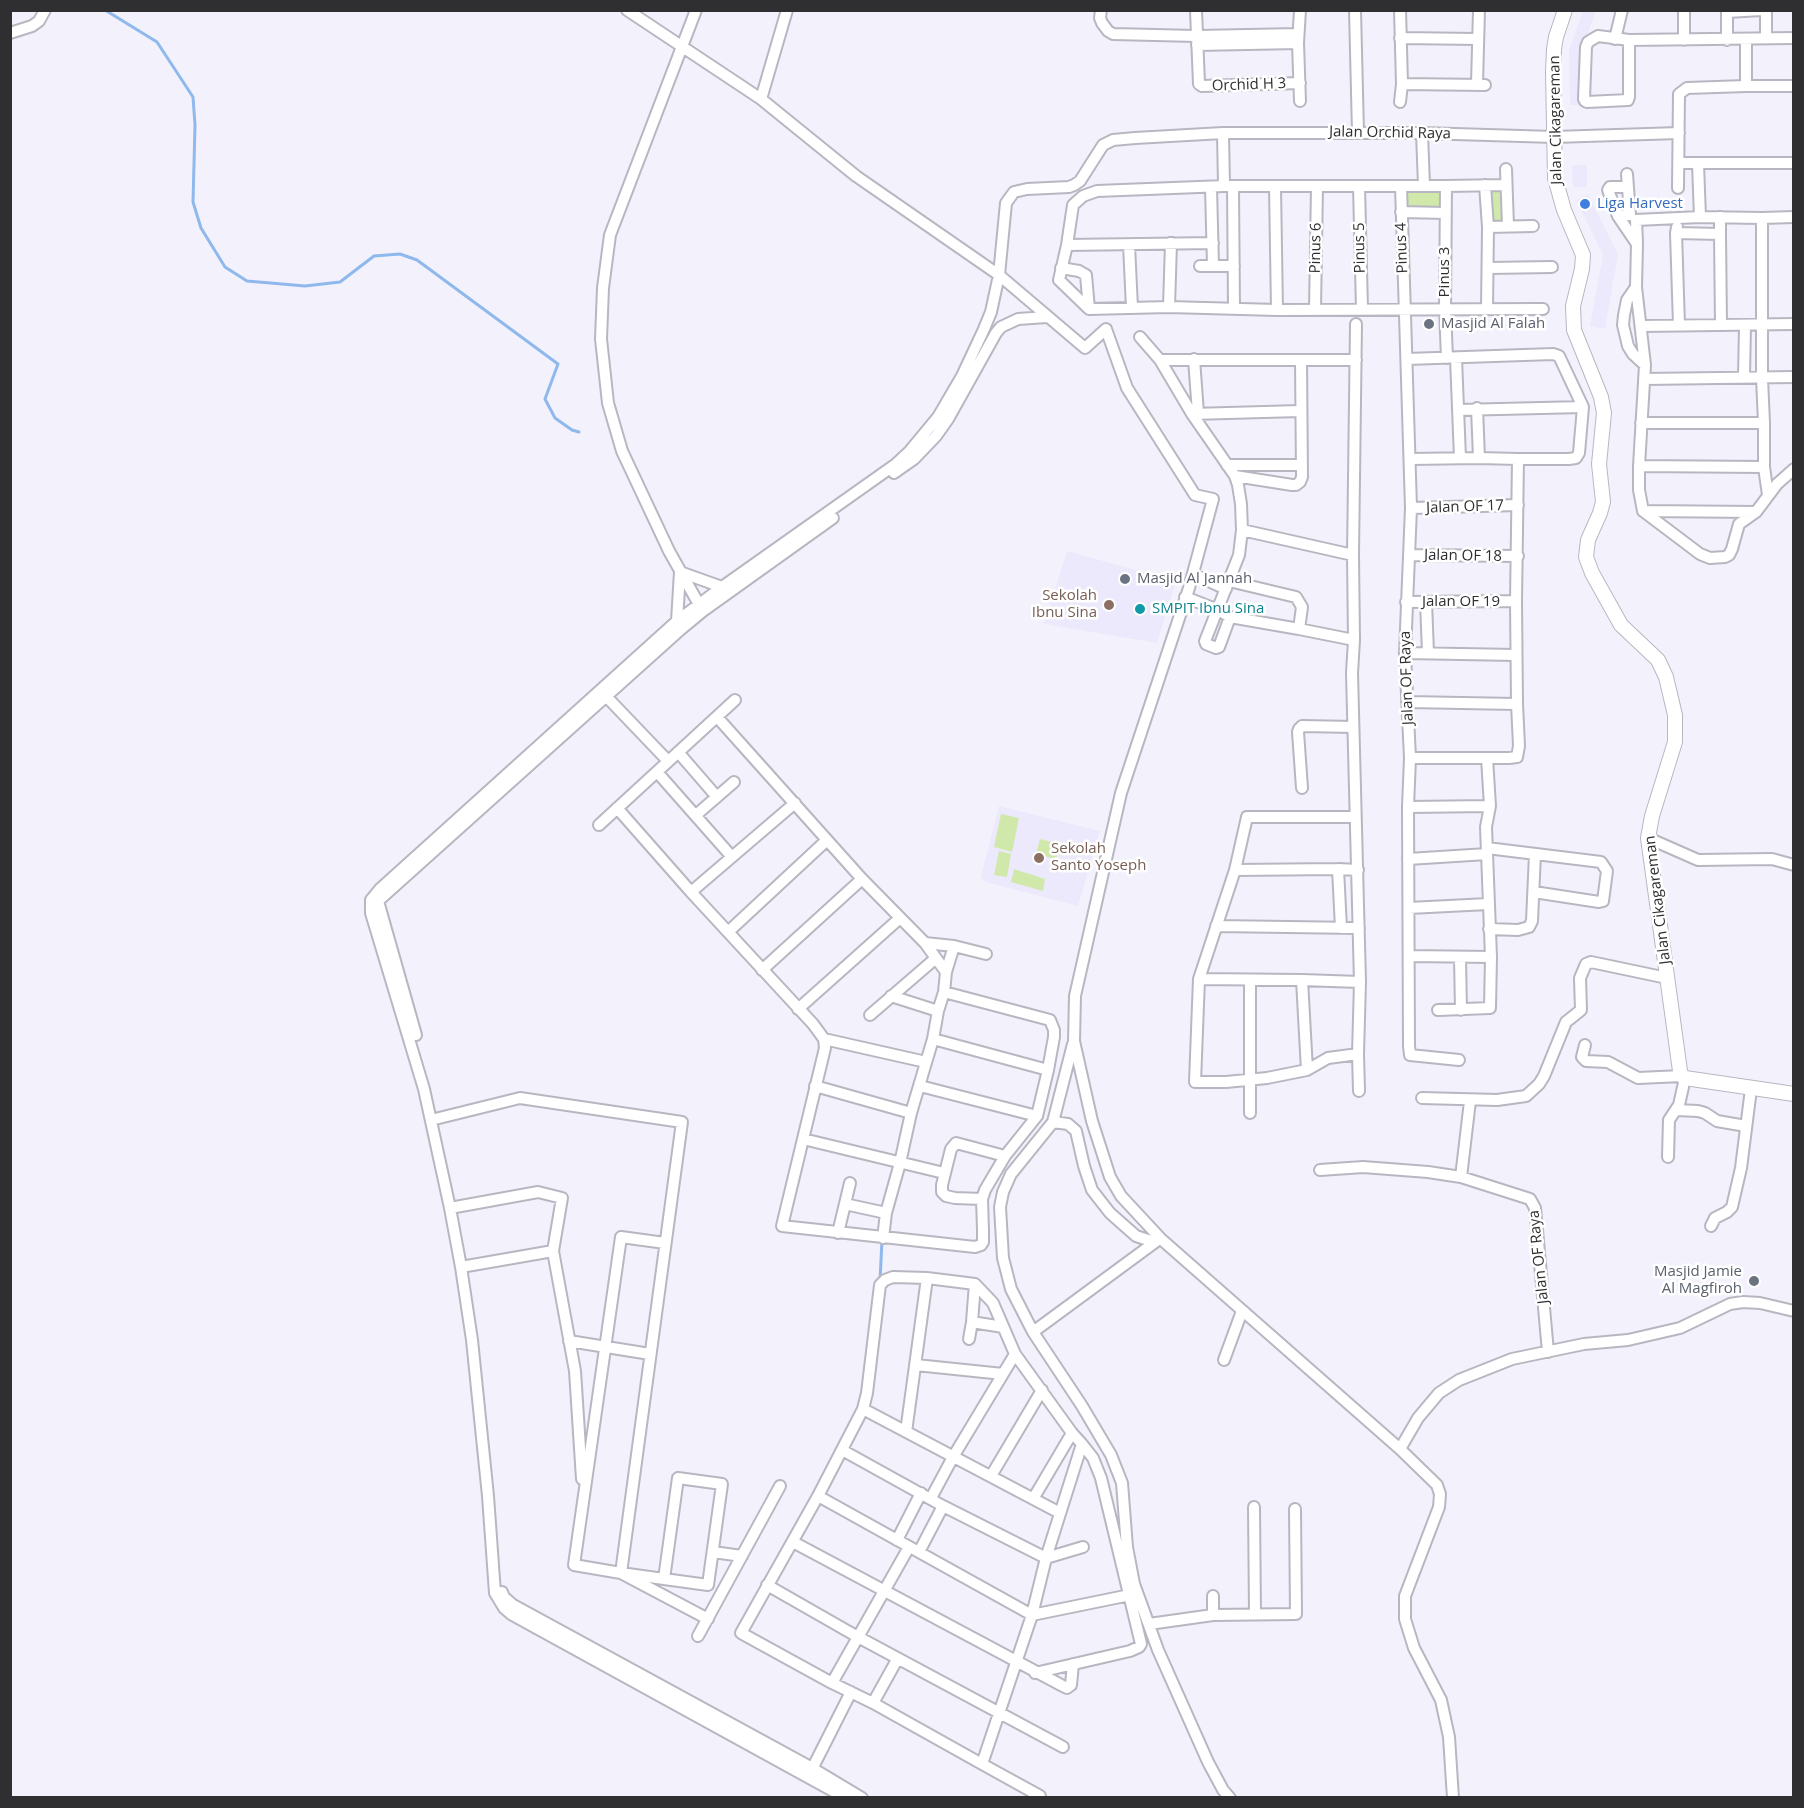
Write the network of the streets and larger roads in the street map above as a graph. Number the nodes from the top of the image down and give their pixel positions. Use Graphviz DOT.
graph roads {
  1 [pos="45,10"];
  2 [pos="627,10"];
  3 [pos="696,10"];
  4 [pos="787,10"];
  5 [pos="1101,10"];
  6 [pos="1196,10"];
  7 [pos="1300,10"];
  8 [pos="1355,10"];
  9 [pos="1400,10"];
  10 [pos="1479,10"];
  11 [pos="1565,10"];
  12 [pos="1622,10"];
  13 [pos="1684,10"];
  14 [pos="1764,10"];
  15 [pos="1727,11"];
  16 [pos="10,33"];
  17 [pos="1400,38"];
  18 [pos="1766,38"];
  19 [pos="1794,38"];
  20 [pos="1298,39"];
  21 [pos="1478,39"];
  22 [pos="1615,39"];
  23 [pos="1746,39"];
  24 [pos="1629,40"];
  25 [pos="1684,40"];
  26 [pos="1728,40"];
  27 [pos="1197,41"];
  28 [pos="682,47"];
  29 [pos="1300,83"];
  30 [pos="1402,84"];
  31 [pos="1746,86"];
  32 [pos="1794,86"];
  33 [pos="762,99"];
  34 [pos="1300,101"];
  35 [pos="1400,102"];
  36 [pos="1223,133"];
  37 [pos="1358,133"];
  38 [pos="1422,133"];
  39 [pos="1679,133"];
  40 [pos="1554,137"];
  41 [pos="1679,163"];
  42 [pos="1794,163"];
  43 [pos="1698,164"];
  44 [pos="1506,168"];
  45 [pos="1627,174"];
  46 [pos="1485,185"];
  47 [pos="1506,185"];
  48 [pos="1317,186"];
  49 [pos="1359,186"];
  50 [pos="1401,186"];
  51 [pos="1424,186"];
  52 [pos="1446,186"];
  53 [pos="1211,187"];
  54 [pos="1228,187"];
  55 [pos="1275,187"];
  56 [pos="1628,187"];
  57 [pos="1678,188"];
  58 [pos="1401,212"];
  59 [pos="1445,213"];
  60 [pos="1628,217"];
  61 [pos="1677,217"];
  62 [pos="1700,217"];
  63 [pos="1720,217"];
  64 [pos="1794,217"];
  65 [pos="1762,218"];
  66 [pos="1508,226"];
  67 [pos="1533,226"];
  68 [pos="1488,227"];
  69 [pos="1676,233"];
  70 [pos="1720,234"];
  71 [pos="1171,243"];
  72 [pos="1213,243"];
  73 [pos="1067,244"];
  74 [pos="1637,244"];
  75 [pos="1129,245"];
  76 [pos="1200,266"];
  77 [pos="1213,266"];
  78 [pos="1233,266"];
  79 [pos="1552,267"];
  80 [pos="1061,268"];
  81 [pos="1488,268"];
  82 [pos="999,275"];
  83 [pos="1636,287"];
  84 [pos="1169,307"];
  85 [pos="1132,308"];
  86 [pos="1234,308"];
  87 [pos="1089,309"];
  88 [pos="1362,309"];
  89 [pos="1445,309"];
  90 [pos="1487,309"];
  91 [pos="1543,309"];
  92 [pos="1277,310"];
  93 [pos="1316,310"];
  94 [pos="1404,310"];
  95 [pos="991,312"];
  96 [pos="1047,316"];
  97 [pos="1007,324"];
  98 [pos="1356,324"];
  99 [pos="1762,324"];
  100 [pos="1794,324"];
  101 [pos="1678,325"];
  102 [pos="1721,325"];
  103 [pos="1745,325"];
  104 [pos="1642,326"];
  105 [pos="1140,337"];
  106 [pos="1451,358"];
  107 [pos="1194,359"];
  108 [pos="1407,359"];
  109 [pos="1160,360"];
  110 [pos="1301,360"];
  111 [pos="1356,360"];
  112 [pos="1645,365"];
  113 [pos="1744,377"];
  114 [pos="1794,377"];
  115 [pos="1762,378"];
  116 [pos="1644,379"];
  117 [pos="1583,407"];
  118 [pos="1477,408"];
  119 [pos="1458,410"];
  120 [pos="1300,411"];
  121 [pos="1195,414"];
  122 [pos="1641,423"];
  123 [pos="1764,423"];
  124 [pos="1460,458"];
  125 [pos="1479,458"];
  126 [pos="1410,459"];
  127 [pos="1518,459"];
  128 [pos="1227,465"];
  129 [pos="1301,465"];
  130 [pos="1639,466"];
  131 [pos="1764,467"];
  132 [pos="1794,469"];
  133 [pos="1235,476"];
  134 [pos="1768,495"];
  135 [pos="1518,505"];
  136 [pos="1411,508"];
  137 [pos="1643,510"];
  138 [pos="1756,512"];
  139 [pos="1242,530"];
  140 [pos="1353,555"];
  141 [pos="1408,555"];
  142 [pos="1518,556"];
  143 [pos="680,572"];
  144 [pos="1193,574"];
  145 [pos="1227,585"];
  146 [pos="722,587"];
  147 [pos="1185,597"];
  148 [pos="1516,601"];
  149 [pos="1406,602"];
  150 [pos="1426,602"];
  151 [pos="701,607"];
  152 [pos="1218,610"];
  153 [pos="1230,617"];
  154 [pos="677,621"];
  155 [pos="1299,629"];
  156 [pos="1354,640"];
  157 [pos="1405,653"];
  158 [pos="1428,653"];
  159 [pos="1516,655"];
  160 [pos="604,693"];
  161 [pos="735,700"];
  162 [pos="1407,702"];
  163 [pos="1517,704"];
  164 [pos="717,717"];
  165 [pos="1353,727"];
  166 [pos="678,752"];
  167 [pos="1410,758"];
  168 [pos="1487,758"];
  169 [pos="668,761"];
  170 [pos="657,772"];
  171 [pos="734,782"];
  172 [pos="1302,788"];
  173 [pos="717,797"];
  174 [pos="795,803"];
  175 [pos="1490,806"];
  176 [pos="1408,807"];
  177 [pos="617,808"];
  178 [pos="696,815"];
  179 [pos="1355,817"];
  180 [pos="599,825"];
  181 [pos="1648,838"];
  182 [pos="827,840"];
  183 [pos="1487,851"];
  184 [pos="1535,854"];
  185 [pos="732,857"];
  186 [pos="1408,859"];
  187 [pos="1794,865"];
  188 [pos="1338,869"];
  189 [pos="1235,870"];
  190 [pos="1358,870"];
  191 [pos="862,879"];
  192 [pos="691,892"];
  193 [pos="1534,892"];
  194 [pos="1488,904"];
  195 [pos="1409,908"];
  196 [pos="900,918"];
  197 [pos="1216,926"];
  198 [pos="1341,928"];
  199 [pos="1359,928"];
  200 [pos="1489,929"];
  201 [pos="728,932"];
  202 [pos="925,943"];
  203 [pos="954,946"];
  204 [pos="986,954"];
  205 [pos="1409,956"];
  206 [pos="1491,957"];
  207 [pos="936,958"];
  208 [pos="1460,958"];
  209 [pos="762,970"];
  210 [pos="946,972"];
  211 [pos="1667,978"];
  212 [pos="1199,979"];
  213 [pos="1250,980"];
  214 [pos="1302,980"];
  215 [pos="1360,982"];
  216 [pos="944,992"];
  217 [pos="891,996"];
  218 [pos="798,1009"];
  219 [pos="1438,1010"];
  220 [pos="1461,1010"];
  221 [pos="938,1011"];
  222 [pos="870,1015"];
  223 [pos="824,1039"];
  224 [pos="933,1039"];
  225 [pos="1074,1041"];
  226 [pos="1585,1045"];
  227 [pos="1358,1054"];
  228 [pos="1459,1060"];
  229 [pos="926,1062"];
  230 [pos="1048,1070"];
  231 [pos="1307,1070"];
  232 [pos="1683,1077"];
  233 [pos="1251,1079"];
  234 [pos="815,1086"];
  235 [pos="920,1086"];
  236 [pos="1751,1089"];
  237 [pos="1359,1091"];
  238 [pos="1794,1094"];
  239 [pos="1422,1098"];
  240 [pos="1470,1101"];
  241 [pos="1676,1110"];
  242 [pos="911,1113"];
  243 [pos="1250,1113"];
  244 [pos="1037,1116"];
  245 [pos="434,1119"];
  246 [pos="1053,1122"];
  247 [pos="1746,1125"];
  248 [pos="803,1139"];
  249 [pos="1005,1156"];
  250 [pos="1668,1157"];
  251 [pos="900,1163"];
  252 [pos="1320,1170"];
  253 [pos="944,1173"];
  254 [pos="1461,1177"];
  255 [pos="850,1183"];
  256 [pos="982,1199"];
  257 [pos="845,1204"];
  258 [pos="453,1207"];
  259 [pos="886,1213"];
  260 [pos="1711,1226"];
  261 [pos="838,1233"];
  262 [pos="883,1238"];
  263 [pos="1157,1240"];
  264 [pos="665,1243"];
  265 [pos="554,1251"];
  266 [pos="464,1266"];
  267 [pos="927,1278"];
  268 [pos="975,1284"];
  269 [pos="1242,1311"];
  270 [pos="1794,1311"];
  271 [pos="972,1322"];
  272 [pos="1003,1327"];
  273 [pos="1033,1332"];
  274 [pos="969,1339"];
  275 [pos="570,1341"];
  276 [pos="605,1347"];
  277 [pos="1548,1352"];
  278 [pos="650,1354"];
  279 [pos="1015,1354"];
  280 [pos="1224,1360"];
  281 [pos="916,1365"];
  282 [pos="1003,1374"];
  283 [pos="1042,1390"];
  284 [pos="864,1409"];
  285 [pos="906,1432"];
  286 [pos="1072,1432"];
  287 [pos="1082,1444"];
  288 [pos="1400,1449"];
  289 [pos="842,1450"];
  290 [pos="953,1457"];
  291 [pos="991,1476"];
  292 [pos="780,1486"];
  293 [pos="818,1496"];
  294 [pos="926,1496"];
  295 [pos="1033,1499"];
  296 [pos="584,1501"];
  297 [pos="944,1506"];
  298 [pos="1254,1506"];
  299 [pos="1295,1509"];
  300 [pos="1060,1513"];
  301 [pos="1054,1533"];
  302 [pos="897,1540"];
  303 [pos="793,1542"];
  304 [pos="909,1547"];
  305 [pos="1083,1547"];
  306 [pos="713,1551"];
  307 [pos="1065,1551"];
  308 [pos="920,1552"];
  309 [pos="742,1556"];
  310 [pos="1046,1558"];
  311 [pos="621,1573"];
  312 [pos="664,1579"];
  313 [pos="767,1585"];
  314 [pos="884,1592"];
  315 [pos="1130,1595"];
  316 [pos="1213,1596"];
  317 [pos="1255,1614"];
  318 [pos="1032,1615"];
  319 [pos="1213,1615"];
  320 [pos="708,1619"];
  321 [pos="1149,1624"];
  322 [pos="698,1636"];
  323 [pos="858,1637"];
  324 [pos="898,1658"];
  325 [pos="1016,1661"];
  326 [pos="1073,1664"];
  327 [pos="1035,1673"];
  328 [pos="832,1683"];
  329 [pos="851,1692"];
  330 [pos="873,1703"];
  331 [pos="999,1711"];
  332 [pos="1063,1747"];
  333 [pos="982,1764"];
  334 [pos="810,1772"];
  335 [pos="1040,1796"];
  336 [pos="846,1797"];
  337 [pos="862,1797"];
  338 [pos="1230,1797"];
  339 [pos="1453,1797"];
  1 -- 16 [label="street"];
  2 -- 28 [label="street"];
  3 -- 28 [label="street"];
  4 -- 33 [label="street"];
  5 -- 27 [label="street"];
  6 -- 27 [label="street, Orchid H 3"];
  7 -- 20 [label="street"];
  8 -- 37 [label="street"];
  9 -- 17 [label="street"];
  10 -- 21 [label="street"];
  11 -- 40 [label="street, Jalan Cikagareman"];
  12 -- 22 [label="street"];
  13 -- 25 [label="street"];
  14 -- 15 [label="street"];
  14 -- 18 [label="street"];
  15 -- 26 [label="street"];
  17 -- 21 [label="street"];
  17 -- 30 [label="street"];
  18 -- 19 [label="street"];
  18 -- 23 [label="street"];
  20 -- 27 [label="street"];
  20 -- 29 [label="street"];
  21 -- 30 [label="street"];
  22 -- 24 [label="street"];
  22 -- 24 [label="street"];
  23 -- 26 [label="street"];
  23 -- 31 [label="street"];
  24 -- 25 [label="street"];
  25 -- 26 [label="street"];
  27 -- 29 [label="street, Orchid H 3"];
  28 -- 33 [label="street"];
  28 -- 143 [label="street"];
  29 -- 34 [label="street"];
  30 -- 35 [label="street"];
  31 -- 32 [label="street"];
  31 -- 39 [label="street"];
  33 -- 82 [label="street"];
  36 -- 37 [label="street, Jalan Orchid Raya"];
  36 -- 54 [label="street"];
  36 -- 82 [label="street, Jalan Orchid Raya"];
  37 -- 38 [label="street, Jalan Orchid Raya"];
  38 -- 40 [label="street, Jalan Orchid Raya"];
  38 -- 51 [label="street"];
  39 -- 40 [label="street, Jalan Orchid Raya"];
  39 -- 41 [label="street"];
  40 -- 181 [label="street, Jalan Cikagareman"];
  41 -- 43 [label="street"];
  41 -- 57 [label="street"];
  42 -- 43 [label="street"];
  43 -- 62 [label="street"];
  44 -- 47 [label="street"];
  45 -- 56 [label="street"];
  46 -- 47 [label="street"];
  46 -- 52 [label="street"];
  46 -- 68 [label="street"];
  47 -- 66 [label="street"];
  48 -- 49 [label="street"];
  48 -- 55 [label="street"];
  48 -- 93 [label="street, Pinus 6"];
  49 -- 50 [label="street"];
  49 -- 88 [label="street, Pinus 5"];
  50 -- 51 [label="street"];
  50 -- 58 [label="street, Pinus 4"];
  51 -- 52 [label="street"];
  52 -- 59 [label="street, Pinus 3"];
  53 -- 54 [label="street"];
  53 -- 72 [label="street"];
  53 -- 73 [label="street"];
  54 -- 55 [label="street"];
  54 -- 78 [label="street"];
  55 -- 92 [label="street"];
  56 -- 60 [label="street"];
  56 -- 60 [label="street"];
  58 -- 59 [label="street"];
  58 -- 94 [label="street, Pinus 4"];
  59 -- 89 [label="street, Pinus 3"];
  60 -- 61 [label="street"];
  60 -- 74 [label="street"];
  60 -- 74 [label="street"];
  61 -- 62 [label="street"];
  61 -- 69 [label="street"];
  62 -- 63 [label="street"];
  63 -- 65 [label="street"];
  63 -- 70 [label="street"];
  64 -- 65 [label="street"];
  65 -- 99 [label="street"];
  66 -- 67 [label="street"];
  66 -- 68 [label="street"];
  68 -- 81 [label="street"];
  69 -- 70 [label="street"];
  69 -- 101 [label="street"];
  70 -- 102 [label="street"];
  71 -- 72 [label="street"];
  71 -- 75 [label="street"];
  71 -- 84 [label="street"];
  72 -- 77 [label="street"];
  73 -- 75 [label="street"];
  73 -- 80 [label="street"];
  74 -- 83 [label="street"];
  75 -- 85 [label="street"];
  76 -- 77 [label="street"];
  77 -- 78 [label="street"];
  78 -- 86 [label="street"];
  79 -- 81 [label="street"];
  80 -- 87 [label="street"];
  80 -- 87 [label="street"];
  81 -- 90 [label="street"];
  82 -- 95 [label="street"];
  82 -- 96 [label="street"];
  83 -- 104 [label="street"];
  83 -- 112 [label="street"];
  84 -- 85 [label="street"];
  84 -- 86 [label="street"];
  85 -- 87 [label="street"];
  86 -- 92 [label="street"];
  88 -- 93 [label="street"];
  88 -- 94 [label="street"];
  89 -- 90 [label="street"];
  89 -- 94 [label="street"];
  89 -- 106 [label="street, Pinus 3"];
  90 -- 91 [label="street"];
  92 -- 93 [label="street"];
  94 -- 108 [label="street, Jalan OF Raya"];
  95 -- 97 [label="street"];
  95 -- 146 [label="street"];
  96 -- 97 [label="street"];
  96 -- 144 [label="street"];
  97 -- 151 [label="street"];
  98 -- 111 [label="street"];
  99 -- 100 [label="street"];
  99 -- 103 [label="street"];
  99 -- 115 [label="street"];
  101 -- 102 [label="street"];
  101 -- 104 [label="street"];
  102 -- 103 [label="street"];
  103 -- 113 [label="street"];
  104 -- 112 [label="street"];
  105 -- 109 [label="street"];
  106 -- 108 [label="street"];
  106 -- 117 [label="street"];
  106 -- 119 [label="street, Pinus 3"];
  107 -- 109 [label="street"];
  107 -- 110 [label="street"];
  107 -- 121 [label="street"];
  108 -- 126 [label="street, Jalan OF Raya"];
  109 -- 121 [label="street"];
  110 -- 111 [label="street"];
  110 -- 120 [label="street"];
  111 -- 140 [label="street"];
  112 -- 116 [label="street"];
  113 -- 115 [label="street"];
  113 -- 116 [label="street"];
  114 -- 115 [label="street"];
  115 -- 123 [label="street"];
  116 -- 122 [label="street"];
  117 -- 118 [label="street"];
  117 -- 127 [label="street"];
  118 -- 119 [label="street"];
  118 -- 125 [label="street"];
  119 -- 124 [label="street, Pinus 3"];
  120 -- 121 [label="street"];
  120 -- 129 [label="street"];
  121 -- 128 [label="street"];
  122 -- 123 [label="street"];
  122 -- 130 [label="street"];
  123 -- 131 [label="street"];
  124 -- 125 [label="street"];
  124 -- 126 [label="street"];
  125 -- 127 [label="street"];
  126 -- 136 [label="street, Jalan OF Raya"];
  127 -- 135 [label="street"];
  128 -- 129 [label="street"];
  128 -- 133 [label="street"];
  129 -- 133 [label="street"];
  130 -- 131 [label="street"];
  130 -- 137 [label="street"];
  131 -- 134 [label="street"];
  132 -- 134 [label="street"];
  133 -- 139 [label="street"];
  134 -- 138 [label="street"];
  135 -- 136 [label="street, Jalan OF 17"];
  135 -- 142 [label="street"];
  136 -- 141 [label="street, Jalan OF Raya"];
  137 -- 138 [label="street"];
  137 -- 138 [label="street"];
  139 -- 140 [label="street"];
  139 -- 145 [label="street"];
  140 -- 156 [label="street"];
  141 -- 142 [label="street, Jalan OF 18"];
  141 -- 149 [label="street, Jalan OF Raya"];
  142 -- 148 [label="street"];
  143 -- 146 [label="street"];
  143 -- 151 [label="street"];
  143 -- 154 [label="street"];
  144 -- 145 [label="street"];
  144 -- 147 [label="street"];
  145 -- 152 [label="street"];
  145 -- 155 [label="street"];
  146 -- 151 [label="street"];
  147 -- 152 [label="street"];
  147 -- 225 [label="street"];
  148 -- 150 [label="street, Jalan OF 19"];
  148 -- 159 [label="street"];
  149 -- 150 [label="street, Jalan OF 19"];
  149 -- 157 [label="street, Jalan OF Raya"];
  150 -- 158 [label="street"];
  151 -- 154 [label="street"];
  151 -- 160 [label="street"];
  152 -- 153 [label="street"];
  152 -- 153 [label="street"];
  153 -- 155 [label="street"];
  154 -- 160 [label="street"];
  155 -- 156 [label="street"];
  156 -- 165 [label="street"];
  157 -- 158 [label="street"];
  157 -- 162 [label="street, Jalan OF Raya"];
  158 -- 159 [label="street"];
  159 -- 163 [label="street"];
  160 -- 169 [label="street"];
  160 -- 245 [label="street"];
  161 -- 164 [label="street"];
  162 -- 163 [label="street"];
  162 -- 167 [label="street, Jalan OF Raya"];
  163 -- 168 [label="street"];
  164 -- 166 [label="street"];
  164 -- 174 [label="street"];
  165 -- 172 [label="street"];
  165 -- 179 [label="street"];
  166 -- 169 [label="street"];
  166 -- 173 [label="street"];
  167 -- 168 [label="street"];
  167 -- 176 [label="street, Jalan OF Raya"];
  168 -- 175 [label="street"];
  169 -- 170 [label="street"];
  170 -- 177 [label="street"];
  170 -- 178 [label="street"];
  171 -- 173 [label="street"];
  173 -- 178 [label="street"];
  174 -- 182 [label="street"];
  174 -- 185 [label="street"];
  175 -- 176 [label="street"];
  175 -- 183 [label="street"];
  176 -- 186 [label="street, Jalan OF Raya"];
  177 -- 180 [label="street"];
  177 -- 192 [label="street"];
  178 -- 185 [label="street"];
  179 -- 189 [label="street"];
  179 -- 190 [label="street"];
  181 -- 187 [label="street"];
  181 -- 211 [label="street, Jalan Cikagareman"];
  182 -- 191 [label="street"];
  182 -- 201 [label="street"];
  183 -- 184 [label="street"];
  183 -- 186 [label="street"];
  183 -- 194 [label="street"];
  184 -- 193 [label="street"];
  184 -- 193 [label="street"];
  185 -- 192 [label="street"];
  186 -- 195 [label="street, Jalan OF Raya"];
  188 -- 189 [label="street"];
  188 -- 190 [label="street"];
  188 -- 198 [label="street"];
  189 -- 197 [label="street"];
  190 -- 199 [label="street"];
  191 -- 196 [label="street"];
  191 -- 209 [label="street"];
  192 -- 201 [label="street"];
  193 -- 200 [label="street"];
  194 -- 195 [label="street"];
  194 -- 200 [label="street"];
  195 -- 205 [label="street, Jalan OF Raya"];
  196 -- 202 [label="street"];
  196 -- 218 [label="street"];
  197 -- 198 [label="street"];
  197 -- 212 [label="street"];
  198 -- 199 [label="street"];
  199 -- 215 [label="street"];
  200 -- 206 [label="street"];
  201 -- 209 [label="street"];
  202 -- 203 [label="street"];
  202 -- 207 [label="street"];
  203 -- 204 [label="street"];
  203 -- 210 [label="street"];
  205 -- 208 [label="street"];
  205 -- 228 [label="street, Jalan OF Raya"];
  206 -- 208 [label="street"];
  206 -- 220 [label="street"];
  207 -- 210 [label="street"];
  207 -- 217 [label="street"];
  208 -- 220 [label="street"];
  209 -- 218 [label="street"];
  210 -- 216 [label="street"];
  211 -- 232 [label="street, Jalan Cikagareman"];
  211 -- 240 [label="street"];
  212 -- 213 [label="street"];
  212 -- 233 [label="street"];
  213 -- 214 [label="street"];
  213 -- 233 [label="street"];
  214 -- 215 [label="street"];
  214 -- 231 [label="street"];
  215 -- 227 [label="street"];
  216 -- 221 [label="street"];
  216 -- 230 [label="street"];
  217 -- 221 [label="street"];
  217 -- 222 [label="street"];
  218 -- 223 [label="street"];
  219 -- 220 [label="street"];
  221 -- 224 [label="street"];
  223 -- 229 [label="street"];
  223 -- 234 [label="street"];
  224 -- 229 [label="street"];
  224 -- 230 [label="street"];
  225 -- 246 [label="street"];
  225 -- 263 [label="street"];
  226 -- 232 [label="street"];
  227 -- 231 [label="street"];
  227 -- 237 [label="street"];
  229 -- 235 [label="street"];
  230 -- 244 [label="street"];
  231 -- 233 [label="street"];
  232 -- 236 [label="street"];
  232 -- 241 [label="street"];
  233 -- 243 [label="street"];
  234 -- 242 [label="street"];
  234 -- 248 [label="street"];
  235 -- 242 [label="street"];
  235 -- 244 [label="street"];
  236 -- 238 [label="street"];
  236 -- 247 [label="street"];
  239 -- 240 [label="street"];
  240 -- 254 [label="street"];
  241 -- 247 [label="street"];
  241 -- 250 [label="street"];
  242 -- 251 [label="street"];
  244 -- 249 [label="street"];
  245 -- 258 [label="street"];
  245 -- 264 [label="street"];
  246 -- 263 [label="street"];
  246 -- 273 [label="street"];
  247 -- 260 [label="street"];
  248 -- 251 [label="street"];
  248 -- 261 [label="street"];
  249 -- 253 [label="street"];
  249 -- 256 [label="street"];
  251 -- 253 [label="street"];
  251 -- 259 [label="street"];
  252 -- 254 [label="street, Jalan OF Raya"];
  253 -- 256 [label="street"];
  254 -- 277 [label="street, Jalan OF Raya"];
  255 -- 257 [label="street"];
  256 -- 262 [label="street"];
  257 -- 259 [label="street"];
  257 -- 261 [label="street"];
  258 -- 265 [label="street"];
  258 -- 266 [label="street"];
  259 -- 262 [label="street"];
  261 -- 262 [label="street"];
  263 -- 269 [label="street"];
  263 -- 273 [label="street"];
  264 -- 276 [label="street"];
  264 -- 278 [label="street"];
  265 -- 266 [label="street"];
  265 -- 275 [label="street"];
  266 -- 334 [label="street"];
  267 -- 268 [label="street"];
  267 -- 281 [label="street"];
  267 -- 284 [label="street"];
  268 -- 271 [label="street"];
  268 -- 272 [label="street"];
  269 -- 280 [label="street"];
  269 -- 288 [label="street"];
  270 -- 277 [label="street"];
  271 -- 272 [label="street"];
  271 -- 274 [label="street"];
  272 -- 279 [label="street"];
  273 -- 321 [label="street"];
  275 -- 276 [label="street"];
  275 -- 296 [label="street"];
  276 -- 278 [label="street"];
  276 -- 296 [label="street"];
  277 -- 288 [label="street"];
  278 -- 311 [label="street"];
  279 -- 282 [label="street"];
  279 -- 283 [label="street"];
  281 -- 282 [label="street"];
  281 -- 285 [label="street"];
  282 -- 290 [label="street"];
  283 -- 286 [label="street"];
  283 -- 291 [label="street"];
  284 -- 285 [label="street"];
  284 -- 289 [label="street"];
  285 -- 290 [label="street"];
  286 -- 287 [label="street"];
  286 -- 295 [label="street"];
  287 -- 300 [label="street"];
  287 -- 315 [label="street"];
  288 -- 339 [label="street"];
  289 -- 293 [label="street"];
  289 -- 294 [label="street"];
  290 -- 291 [label="street"];
  290 -- 294 [label="street"];
  291 -- 295 [label="street"];
  292 -- 309 [label="street"];
  293 -- 302 [label="street"];
  293 -- 303 [label="street"];
  294 -- 297 [label="street"];
  294 -- 302 [label="street"];
  295 -- 300 [label="street"];
  296 -- 311 [label="street"];
  297 -- 308 [label="street"];
  297 -- 310 [label="street"];
  298 -- 317 [label="street"];
  299 -- 317 [label="street"];
  300 -- 301 [label="street"];
  301 -- 307 [label="street"];
  301 -- 310 [label="street"];
  302 -- 304 [label="street"];
  303 -- 313 [label="street"];
  303 -- 314 [label="street"];
  304 -- 308 [label="street"];
  304 -- 314 [label="street"];
  305 -- 307 [label="street"];
  306 -- 309 [label="street"];
  306 -- 312 [label="street"];
  306 -- 312 [label="street"];
  307 -- 310 [label="street"];
  308 -- 318 [label="street"];
  309 -- 320 [label="street"];
  310 -- 318 [label="street"];
  311 -- 312 [label="street"];
  311 -- 320 [label="street"];
  313 -- 323 [label="street"];
  313 -- 328 [label="street"];
  314 -- 323 [label="street"];
  314 -- 325 [label="street"];
  315 -- 318 [label="street"];
  315 -- 326 [label="street"];
  316 -- 319 [label="street"];
  317 -- 319 [label="street"];
  318 -- 325 [label="street"];
  319 -- 321 [label="street"];
  320 -- 322 [label="street"];
  321 -- 338 [label="street"];
  323 -- 324 [label="street"];
  323 -- 328 [label="street"];
  324 -- 330 [label="street"];
  324 -- 331 [label="street"];
  325 -- 327 [label="street"];
  325 -- 331 [label="street"];
  326 -- 327 [label="street"];
  326 -- 327 [label="street"];
  328 -- 329 [label="street"];
  329 -- 330 [label="street"];
  329 -- 334 [label="street"];
  330 -- 333 [label="street"];
  331 -- 332 [label="street"];
  331 -- 333 [label="street"];
  333 -- 335 [label="street"];
  334 -- 336 [label="street"];
  334 -- 337 [label="street"];
}
